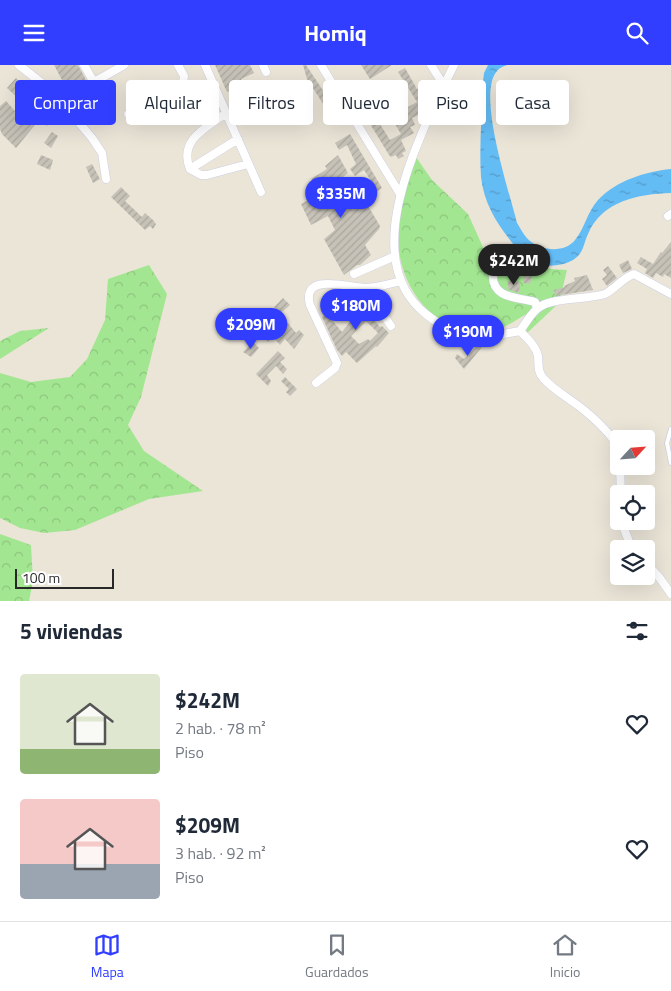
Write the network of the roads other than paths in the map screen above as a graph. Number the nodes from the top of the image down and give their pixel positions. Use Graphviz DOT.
graph roads {
  1 [pos="19,65"];
  2 [pos="84,65"];
  3 [pos="124,65"];
  4 [pos="178,65"];
  5 [pos="205,65"];
  6 [pos="321,65"];
  7 [pos="431,65"];
  8 [pos="454,65"];
  9 [pos="183,80"];
  10 [pos="440,80"];
  11 [pos="447,80"];
  12 [pos="226,113"];
  13 [pos="426,125"];
  14 [pos="238,139"];
  15 [pos="248,164"];
  16 [pos="190,169"];
  17 [pos="106,179"];
  18 [pos="261,192"];
  19 [pos="400,194"];
  20 [pos="395,256"];
  21 [pos="354,275"];
  22 [pos="493,275"];
  23 [pos="402,281"];
  24 [pos="365,288"];
  25 [pos="671,293"];
  26 [pos="537,309"];
  27 [pos="391,326"];
  28 [pos="520,331"];
  29 [pos="316,383"];
  30 [pos="671,429"];
  31 [pos="610,438"];
  32 [pos="671,463"];
  33 [pos="655,574"];
  34 [pos="671,594"];
  1 -- 17 [label="street"];
  2 -- 3 [label="street"];
  4 -- 9 [label="street"];
  5 -- 12 [label="street"];
  6 -- 19 [label="street"];
  7 -- 10 [label="street"];
  8 -- 11 [label="street"];
  12 -- 14 [label="street"];
  12 -- 16 [label="street"];
  13 -- 19 [label="street"];
  14 -- 15 [label="street"];
  14 -- 16 [label="street"];
  15 -- 16 [label="street"];
  15 -- 18 [label="street"];
  19 -- 20 [label="street"];
  20 -- 21 [label="street"];
  20 -- 23 [label="street"];
  22 -- 26 [label="street"];
  23 -- 24 [label="street"];
  23 -- 28 [label="street"];
  24 -- 27 [label="street"];
  24 -- 29 [label="street"];
  25 -- 26 [label="street"];
  26 -- 28 [label="street"];
  28 -- 31 [label="street"];
  30 -- 32 [label="lane"];
  33 -- 34 [label="street"];
}
